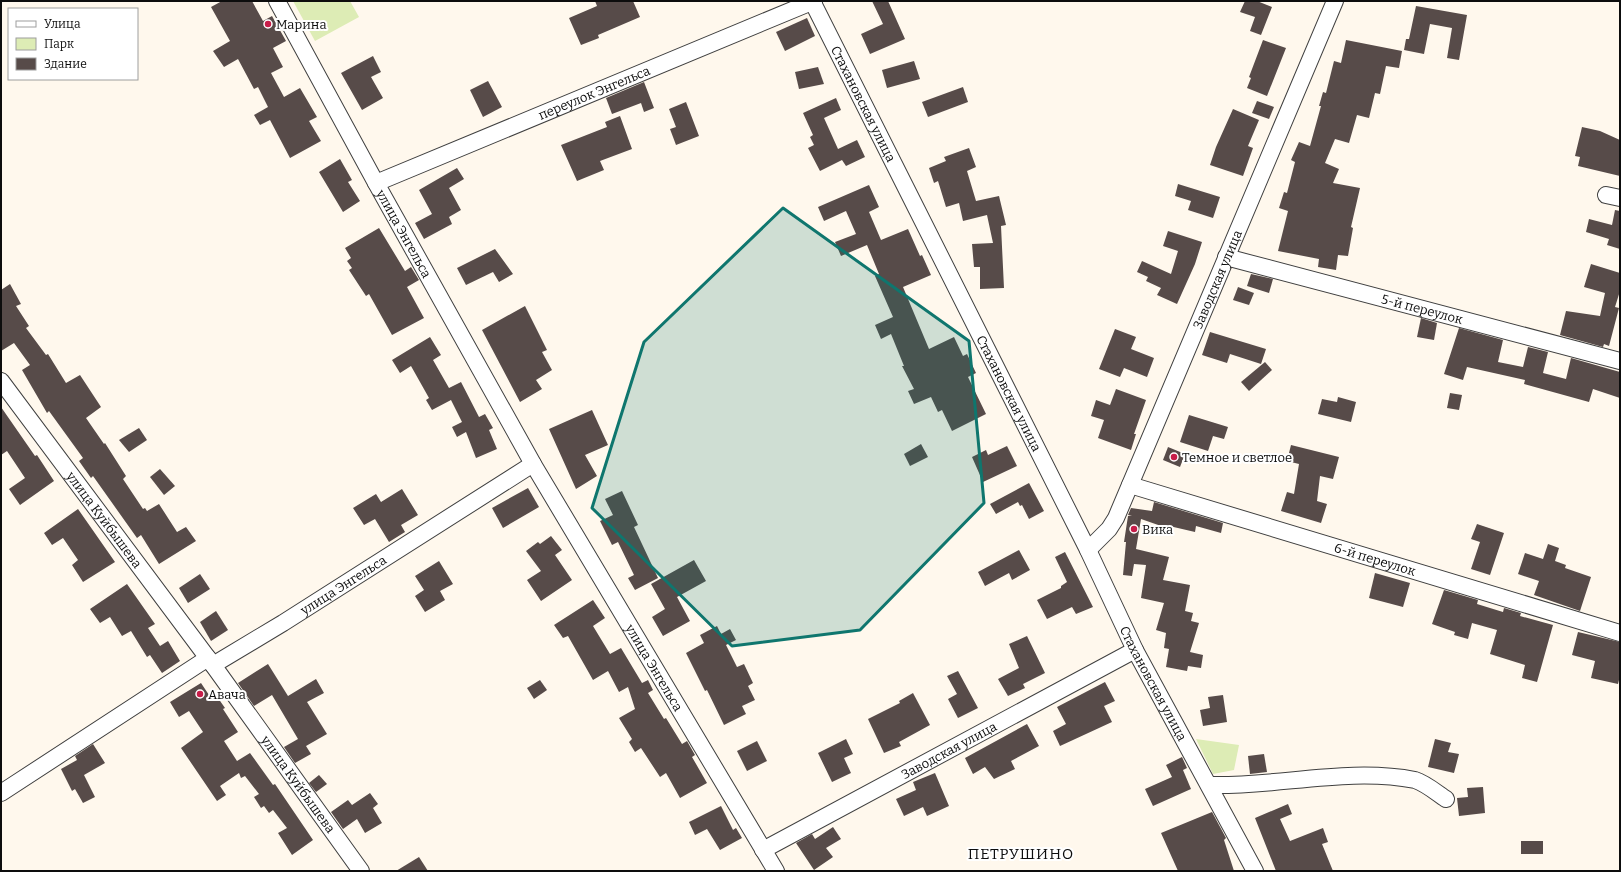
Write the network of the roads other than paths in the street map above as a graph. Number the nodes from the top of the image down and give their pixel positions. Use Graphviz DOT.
graph roads {
  1 [pos="278,1"];
  2 [pos="813,1"];
  3 [pos="1335,1"];
  4 [pos="376,183"];
  5 [pos="1226,256"];
  6 [pos="1619,358"];
  7 [pos="1,381"];
  8 [pos="533,464"];
  9 [pos="1130,485"];
  10 [pos="1088,550"];
  11 [pos="1620,633"];
  12 [pos="1135,650"];
  13 [pos="210,662"];
  14 [pos="1210,785"];
  15 [pos="1,793"];
  16 [pos="1446,799"];
  17 [pos="763,850"];
  18 [pos="361,871"];
  19 [pos="776,871"];
  20 [pos="1255,871"];
  1 -- 4 [label="street, улица Энгельса"];
  2 -- 4 [label="street, переулок Энгельса"];
  2 -- 10 [label="street, Стахановская улица"];
  3 -- 5 [label="street, Заводская улица"];
  4 -- 8 [label="street, улица Энгельса"];
  5 -- 6 [label="street, 5-й переулок"];
  5 -- 9 [label="street, Заводская улица"];
  7 -- 13 [label="street, улица Куйбышева"];
  8 -- 13 [label="street, улица Энгельса"];
  8 -- 17 [label="street, улица Энгельса"];
  9 -- 10 [label="street, Заводская улица"];
  9 -- 11 [label="street, 6-й переулок"];
  10 -- 12 [label="street, Стахановская улица"];
  12 -- 14 [label="street, Стахановская улица"];
  12 -- 17 [label="street, Заводская улица"];
  13 -- 15 [label="street"];
  13 -- 18 [label="street, улица Куйбышева"];
  14 -- 16 [label="street"];
  14 -- 20 [label="street, Стахановская улица"];
  17 -- 19 [label="street, улица Энгельса"];
}
